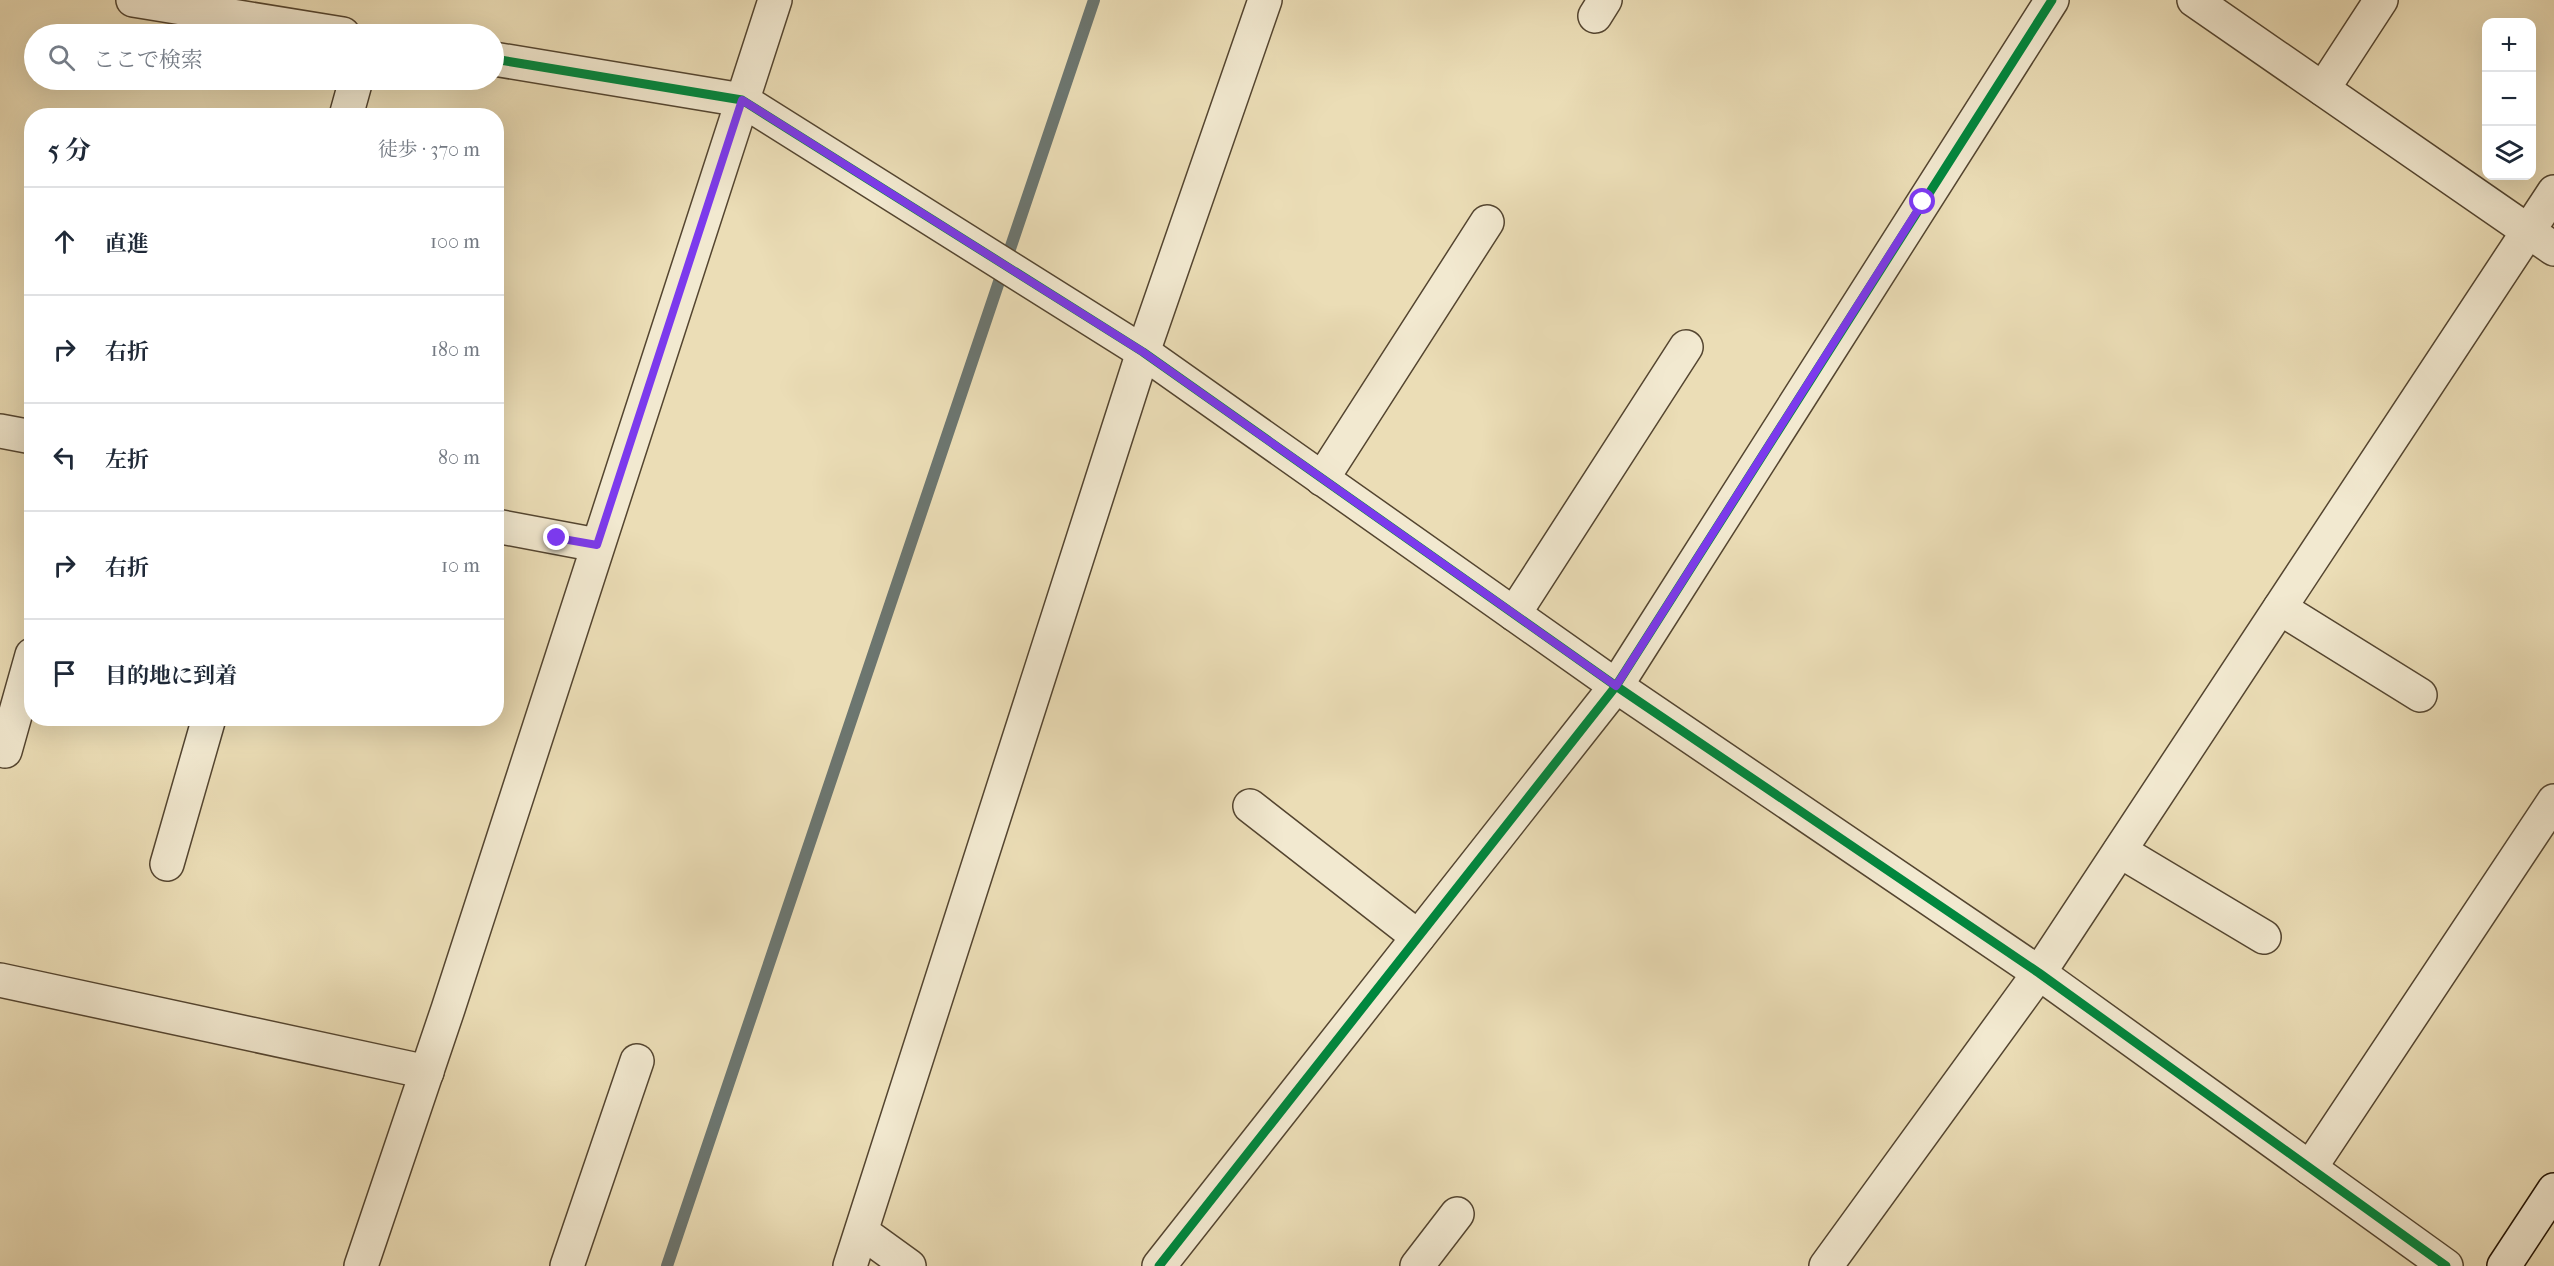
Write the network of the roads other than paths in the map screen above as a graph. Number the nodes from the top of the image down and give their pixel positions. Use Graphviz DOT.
graph roads {
  1 [pos="134,0"];
  2 [pos="775,0"];
  3 [pos="1265,0"];
  4 [pos="2052,0"];
  5 [pos="2194,0"];
  6 [pos="2380,0"];
  7 [pos="282,24"];
  8 [pos="504,61"];
  9 [pos="2323,89"];
  10 [pos="353,90"];
  11 [pos="742,100"];
  12 [pos="348,108"];
  13 [pos="2554,192"];
  14 [pos="1487,222"];
  15 [pos="2541,240"];
  16 [pos="1686,347"];
  17 [pos="1143,352"];
  18 [pos="0,431"];
  19 [pos="24,436"];
  20 [pos="1322,479"];
  21 [pos="504,528"];
  22 [pos="597,545"];
  23 [pos="2280,608"];
  24 [pos="1514,614"];
  25 [pos="24,683"];
  26 [pos="1616,686"];
  27 [pos="2420,694"];
  28 [pos="207,726"];
  29 [pos="5,751"];
  30 [pos="2554,801"];
  31 [pos="1250,806"];
  32 [pos="2120,851"];
  33 [pos="167,864"];
  34 [pos="1418,937"];
  35 [pos="2264,937"];
  36 [pos="2040,972"];
  37 [pos="0,980"];
  38 [pos="637,1061"];
  39 [pos="427,1072"];
  40 [pos="2310,1168"];
  41 [pos="2554,1190"];
  42 [pos="1457,1214"];
  43 [pos="862,1232"];
  44 [pos="361,1266"];
  45 [pos="567,1266"];
  46 [pos="850,1266"];
  47 [pos="909,1266"];
  48 [pos="1159,1266"];
  49 [pos="1417,1266"];
  50 [pos="1826,1266"];
  51 [pos="2446,1266"];
  52 [pos="2504,1266"];
  1 -- 7 [label="street"];
  2 -- 11 [label="street"];
  3 -- 17 [label="street"];
  4 -- 26 [label="street"];
  5 -- 9 [label="street"];
  6 -- 9 [label="street"];
  8 -- 11 [label="street"];
  9 -- 15 [label="street"];
  10 -- 12 [label="street"];
  11 -- 17 [label="street"];
  11 -- 22 [label="street"];
  13 -- 15 [label="street"];
  14 -- 20 [label="street"];
  15 -- 23 [label="street"];
  16 -- 24 [label="street"];
  17 -- 20 [label="street"];
  17 -- 43 [label="street"];
  18 -- 19 [label="street"];
  20 -- 24 [label="street"];
  21 -- 22 [label="street"];
  22 -- 39 [label="street"];
  23 -- 27 [label="street"];
  23 -- 32 [label="street"];
  24 -- 26 [label="street"];
  25 -- 29 [label="street"];
  26 -- 34 [label="street"];
  26 -- 36 [label="street"];
  28 -- 33 [label="street"];
  30 -- 40 [label="street"];
  31 -- 34 [label="street"];
  32 -- 35 [label="street"];
  32 -- 36 [label="street"];
  34 -- 48 [label="street"];
  36 -- 40 [label="street"];
  36 -- 50 [label="street"];
  37 -- 39 [label="street"];
  38 -- 45 [label="street"];
  39 -- 44 [label="street"];
  40 -- 51 [label="street"];
  41 -- 52 [label="street"];
  42 -- 49 [label="street"];
  43 -- 46 [label="street"];
  43 -- 47 [label="street"];
}
